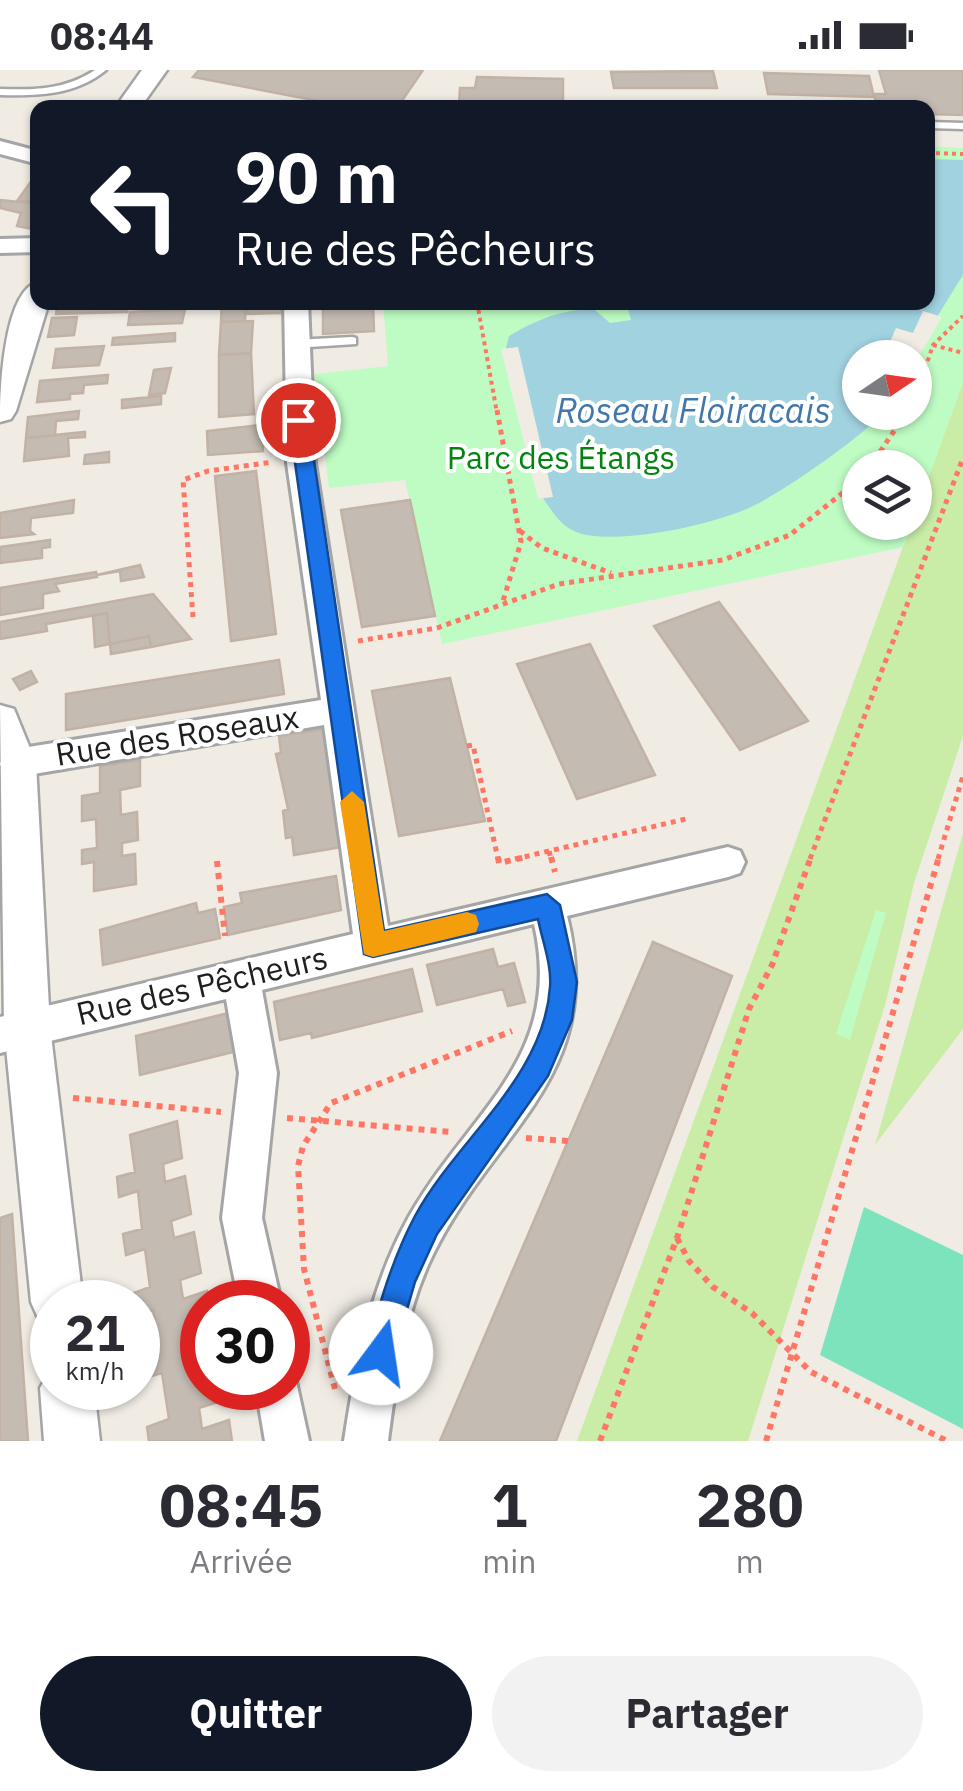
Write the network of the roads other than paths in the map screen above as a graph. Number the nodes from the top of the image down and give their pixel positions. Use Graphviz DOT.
graph roads {
  1 [pos="101,70"];
  2 [pos="155,70"];
  3 [pos="0,92"];
  4 [pos="133,100"];
  5 [pos="935,124"];
  6 [pos="963,126"];
  7 [pos="0,135"];
  8 [pos="30,137"];
  9 [pos="0,147"];
  10 [pos="30,156"];
  11 [pos="30,245"];
  12 [pos="0,246"];
  13 [pos="32,310"];
  14 [pos="296,310"];
  15 [pos="352,340"];
  16 [pos="294,344"];
  17 [pos="0,410"];
  18 [pos="338,710"];
  19 [pos="0,721"];
  20 [pos="16,763"];
  21 [pos="728,862"];
  22 [pos="547,905"];
  23 [pos="373,946"];
  24 [pos="241,977"];
  25 [pos="14,1031"];
  26 [pos="54,1280"];
  27 [pos="255,1280"];
  28 [pos="69,1410"];
  29 [pos="282,1410"];
  30 [pos="366,1436"];
  31 [pos="72,1441"];
  32 [pos="287,1441"];
  1 -- 3 [label="lane"];
  2 -- 4 [label="street"];
  5 -- 6 [label="lane"];
  7 -- 8 [label="street"];
  9 -- 10 [label="street"];
  11 -- 12 [label="street"];
  13 -- 17 [label="street"];
  14 -- 16 [label="street"];
  15 -- 16 [label="lane"];
  16 -- 18 [label="street"];
  18 -- 20 [label="street, Rue des Roseaux"];
  18 -- 23 [label="street"];
  19 -- 20 [label="street"];
  20 -- 25 [label="street"];
  21 -- 22 [label="street, Rue des Pêcheurs"];
  22 -- 23 [label="street, Rue des Pêcheurs"];
  22 -- 30 [label="street"];
  23 -- 24 [label="street, Rue des Pêcheurs"];
  24 -- 25 [label="street, Rue des Pêcheurs"];
  24 -- 27 [label="street"];
  25 -- 26 [label="street"];
  28 -- 31 [label="street"];
  29 -- 32 [label="street"];
}
